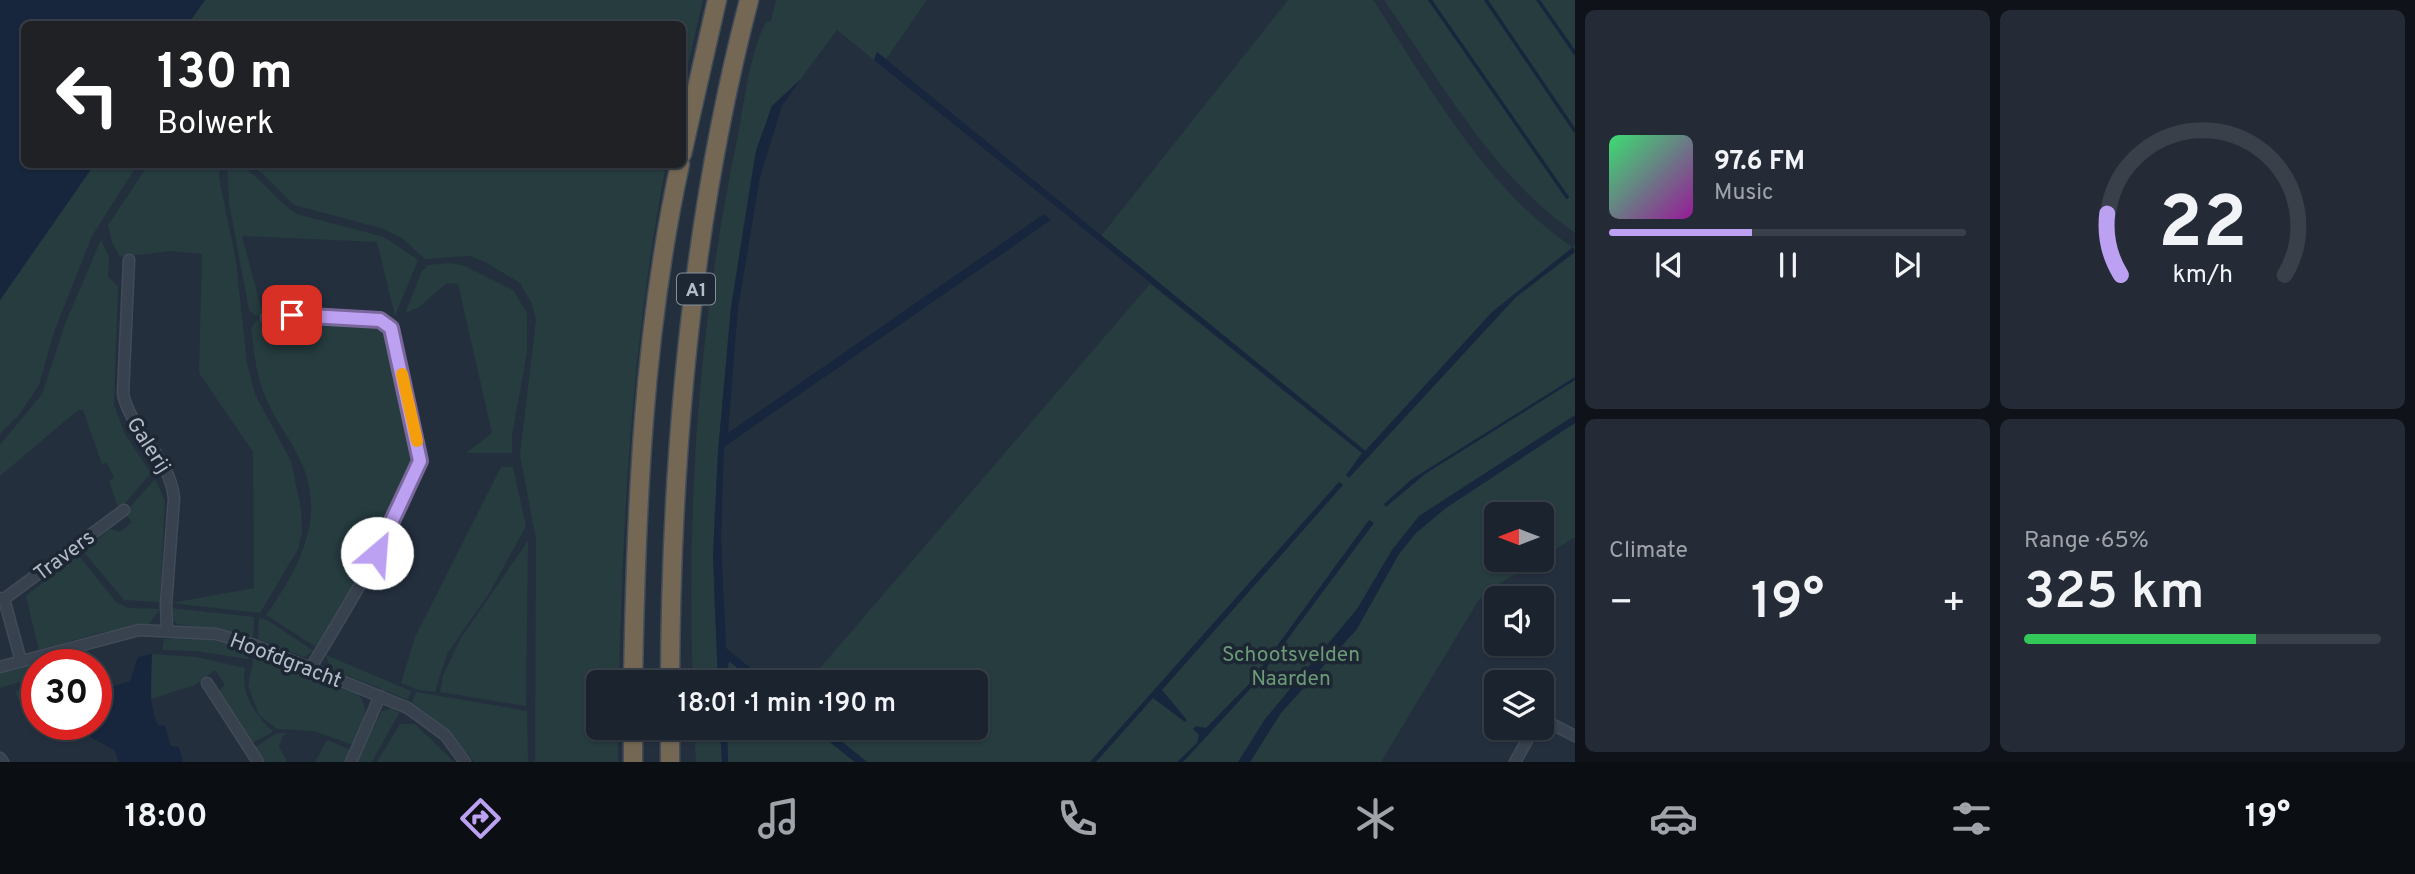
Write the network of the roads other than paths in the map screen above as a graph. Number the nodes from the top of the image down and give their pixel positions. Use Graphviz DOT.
graph roads {
  1 [pos="717,0"];
  2 [pos="749,0"];
  3 [pos="686,136"];
  4 [pos="679,168"];
  5 [pos="129,260"];
  6 [pos="266,318"];
  7 [pos="124,510"];
  8 [pos="2,598"];
  9 [pos="167,629"];
  10 [pos="62,649"];
  11 [pos="21,661"];
  12 [pos="0,667"];
  13 [pos="310,668"];
  14 [pos="633,670"];
  15 [pos="670,670"];
  16 [pos="207,683"];
  17 [pos="380,696"];
  18 [pos="1554,725"];
  19 [pos="1575,736"];
  20 [pos="633,740"];
  21 [pos="670,740"];
  22 [pos="1527,740"];
  23 [pos="258,762"];
  24 [pos="351,762"];
  25 [pos="465,762"];
  26 [pos="633,762"];
  27 [pos="670,762"];
  28 [pos="1514,762"];
  1 -- 3 [label="highway"];
  2 -- 15 [label="highway, A1"];
  4 -- 14 [label="highway, A1"];
  5 -- 9 [label="street, Galerij"];
  6 -- 13 [label="street"];
  7 -- 8 [label="street, Travers"];
  8 -- 11 [label="street, Travers"];
  9 -- 10 [label="street, Hoofdgracht"];
  9 -- 13 [label="street, Hoofdgracht"];
  11 -- 12 [label="street, Hoofdgracht"];
  13 -- 17 [label="street, Hoofdgracht"];
  16 -- 23 [label="street"];
  17 -- 24 [label="street"];
  17 -- 25 [label="street, Hoofdgracht"];
  18 -- 19 [label="street"];
  20 -- 26 [label="highway"];
  21 -- 27 [label="highway"];
  22 -- 28 [label="street"];
}
